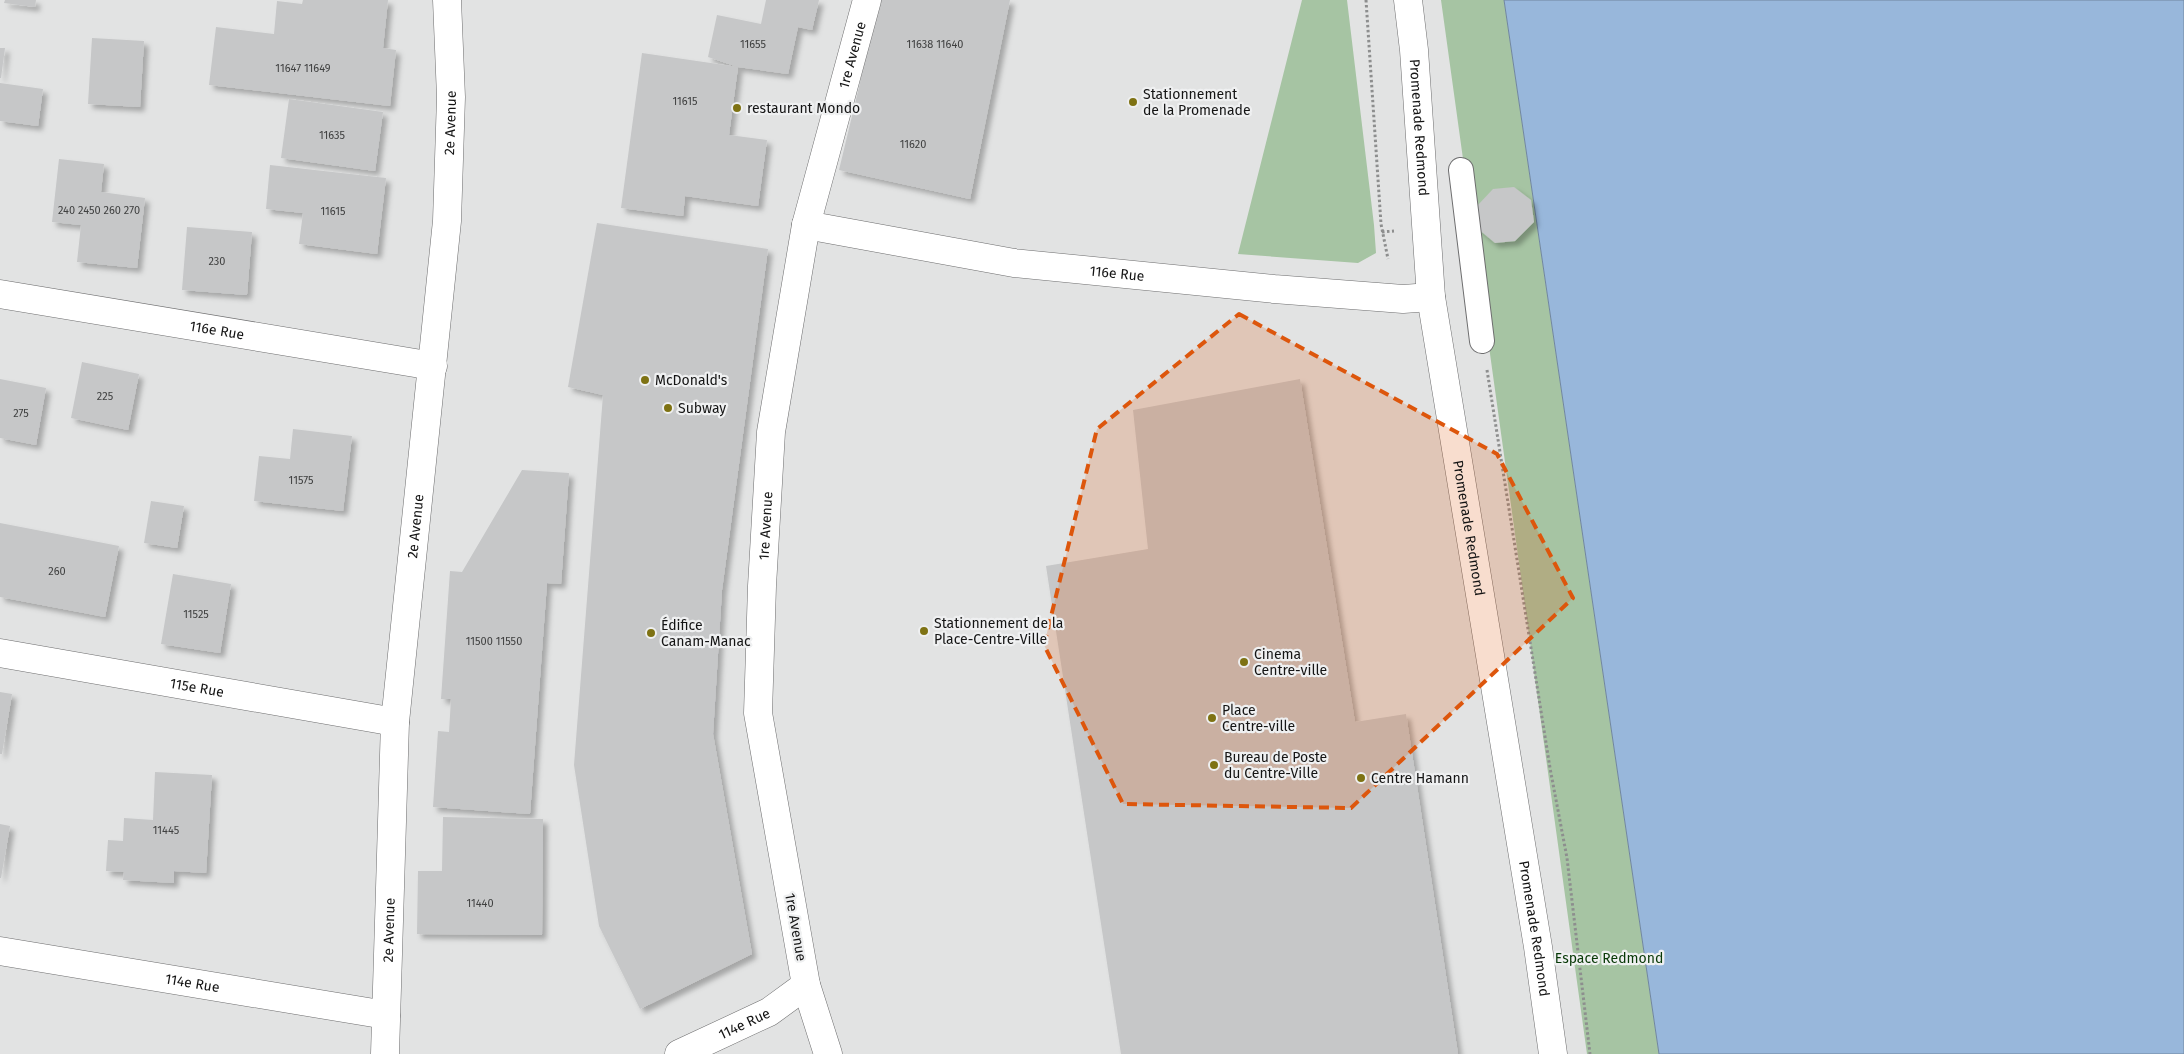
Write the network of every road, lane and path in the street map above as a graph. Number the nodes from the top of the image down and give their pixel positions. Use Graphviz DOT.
graph roads {
  1 [pos="447,0"];
  2 [pos="867,0"];
  3 [pos="1366,0"];
  4 [pos="1408,0"];
  5 [pos="1461,170"];
  6 [pos="806,225"];
  7 [pos="1388,259"];
  8 [pos="0,294"];
  9 [pos="1431,297"];
  10 [pos="1482,341"];
  11 [pos="433,366"];
  12 [pos="0,654"];
  13 [pos="395,722"];
  14 [pos="0,951"];
  15 [pos="806,984"];
  16 [pos="386,1015"];
  17 [pos="385,1054"];
  18 [pos="679,1054"];
  19 [pos="828,1054"];
  20 [pos="1553,1054"];
  21 [pos="1590,1054"];
  1 -- 11 [label="street, 2e Avenue"];
  2 -- 6 [label="street, 1re Avenue"];
  3 -- 7 [label="path"];
  4 -- 9 [label="street, Promenade Redmond"];
  5 -- 10 [label="street"];
  6 -- 9 [label="street, 116e Rue"];
  6 -- 15 [label="street, 1re Avenue"];
  8 -- 11 [label="street, 116e Rue"];
  9 -- 20 [label="street, Promenade Redmond"];
  10 -- 21 [label="path"];
  11 -- 13 [label="street, 2e Avenue"];
  12 -- 13 [label="street, 115e Rue"];
  13 -- 16 [label="street, 2e Avenue"];
  14 -- 16 [label="street, 114e Rue"];
  15 -- 18 [label="street, 114e Rue"];
  15 -- 19 [label="street, 1re Avenue"];
  16 -- 17 [label="street, 2e Avenue"];
}
